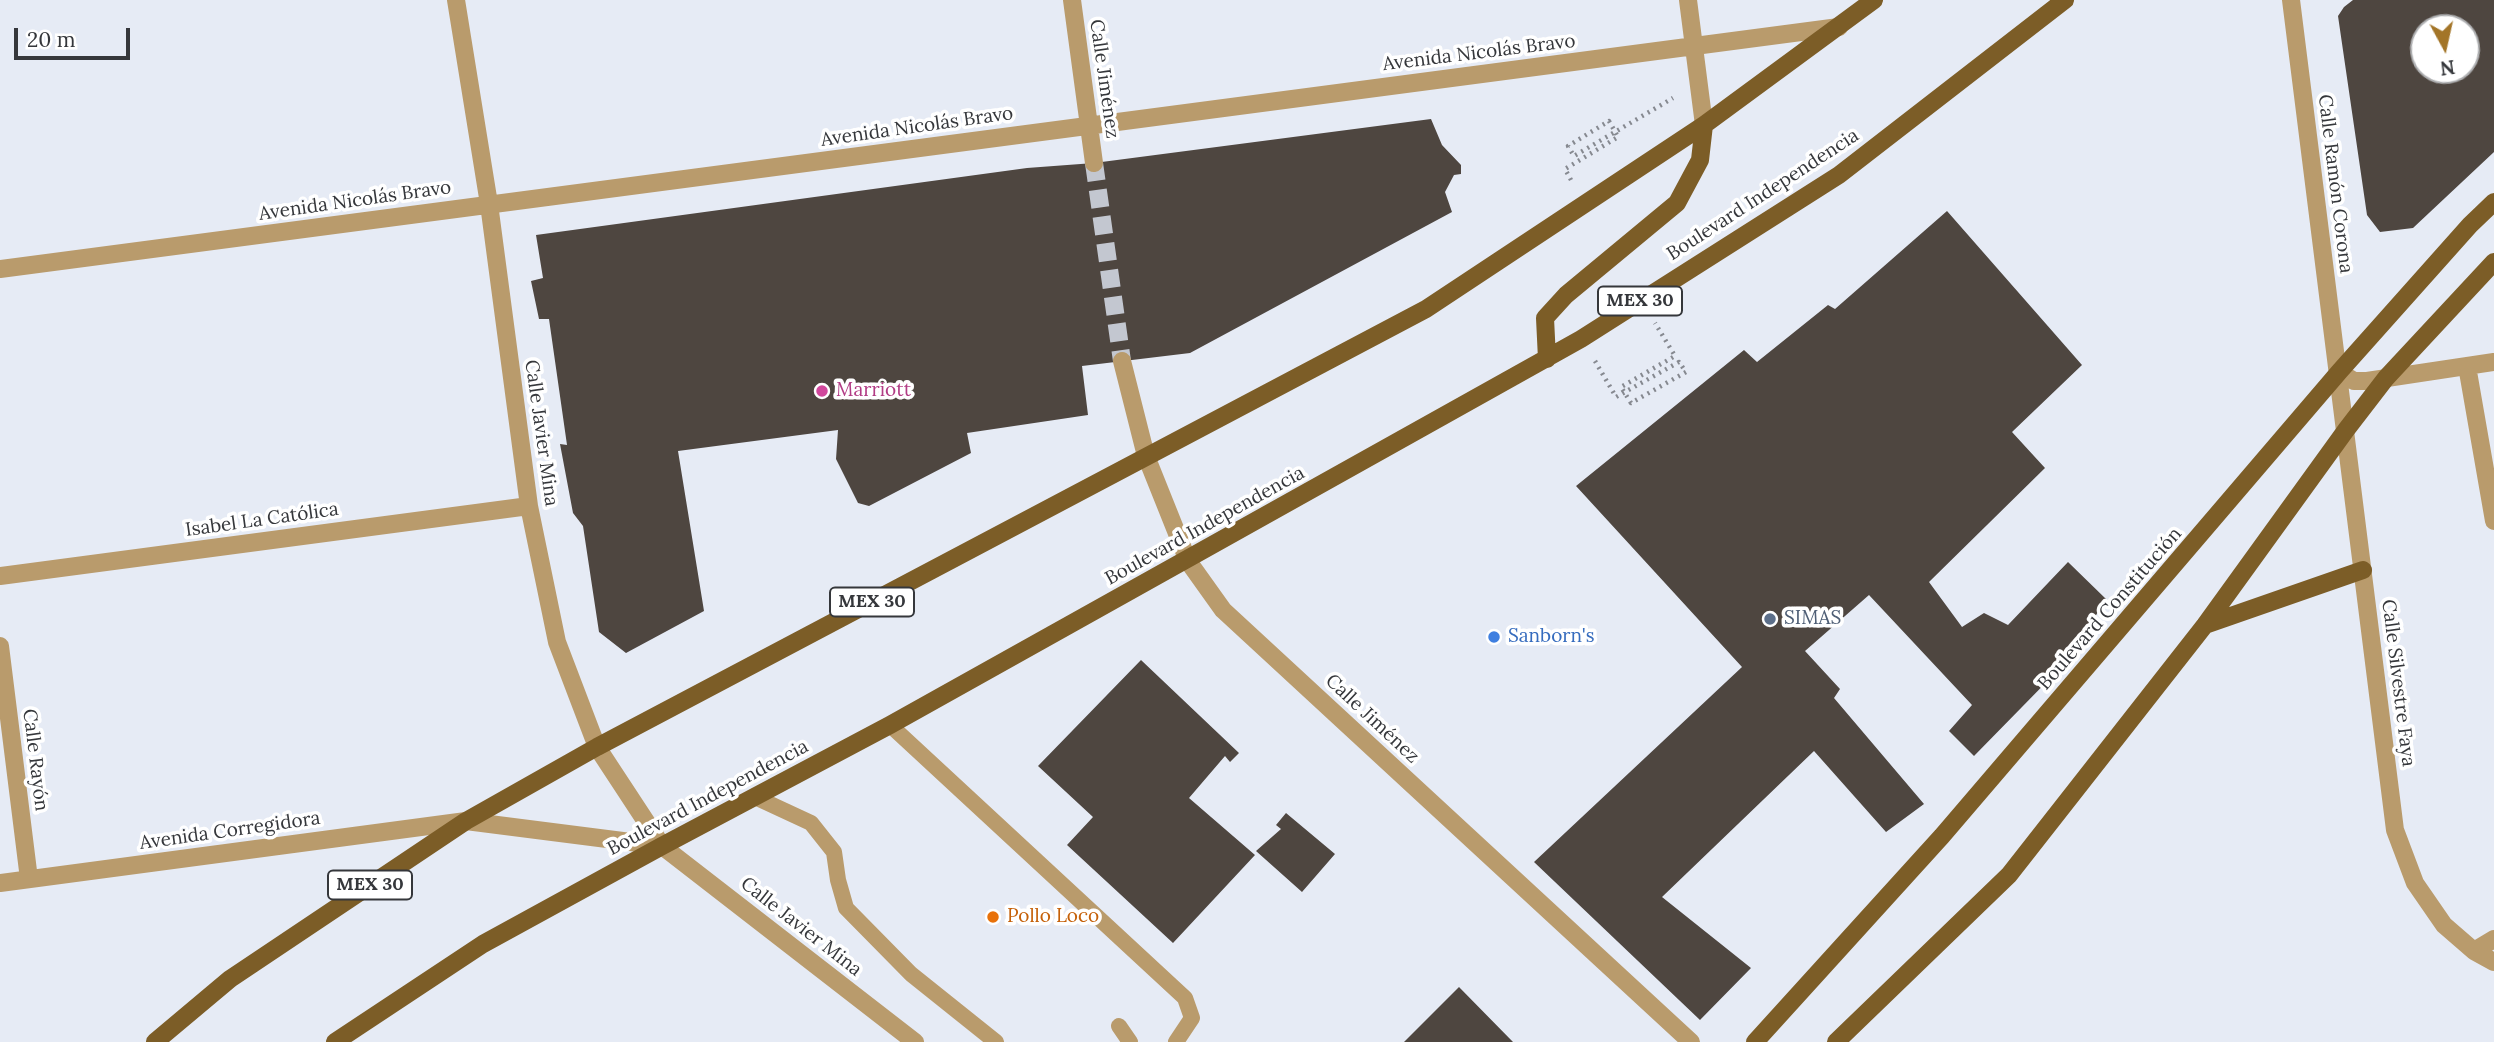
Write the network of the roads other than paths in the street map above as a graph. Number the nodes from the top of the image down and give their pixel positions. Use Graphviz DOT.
graph roads {
  1 [pos="456,0"];
  2 [pos="1072,0"];
  3 [pos="1688,0"];
  4 [pos="1874,0"];
  5 [pos="2065,0"];
  6 [pos="2291,0"];
  7 [pos="1839,27"];
  8 [pos="1694,46"];
  9 [pos="1089,125"];
  10 [pos="1704,125"];
  11 [pos="1094,163"];
  12 [pos="2494,202"];
  13 [pos="489,204"];
  14 [pos="2494,262"];
  15 [pos="0,269"];
  16 [pos="1548,359"];
  17 [pos="1122,362"];
  18 [pos="2494,362"];
  19 [pos="2467,366"];
  20 [pos="2339,372"];
  21 [pos="2386,378"];
  22 [pos="2346,430"];
  23 [pos="1146,457"];
  24 [pos="529,506"];
  25 [pos="2494,521"];
  26 [pos="1188,561"];
  27 [pos="2363,570"];
  28 [pos="0,576"];
  29 [pos="2205,625"];
  30 [pos="0,646"];
  31 [pos="890,725"];
  32 [pos="597,747"];
  33 [pos="755,797"];
  34 [pos="466,821"];
  35 [pos="662,846"];
  36 [pos="29,879"];
  37 [pos="0,883"];
  38 [pos="2494,939"];
  39 [pos="2474,951"];
  40 [pos="2494,962"];
  41 [pos="1119,1026"];
  42 [pos="155,1042"];
  43 [pos="335,1042"];
  44 [pos="915,1042"];
  45 [pos="996,1042"];
  46 [pos="1130,1042"];
  47 [pos="1176,1042"];
  48 [pos="1691,1042"];
  49 [pos="1755,1042"];
  50 [pos="1836,1042"];
  1 -- 13 [label="street, Calle Javier Mina"];
  2 -- 9 [label="street, Calle Jiménez"];
  3 -- 8 [label="street"];
  4 -- 7 [label="main road, MEX 30"];
  5 -- 16 [label="main road, Boulevard Independencia / MEX 30"];
  6 -- 20 [label="street, Calle Ramón Corona"];
  7 -- 8 [label="street, Avenida Nicolás Bravo"];
  7 -- 10 [label="main road, MEX 30"];
  8 -- 9 [label="street, Avenida Nicolás Bravo"];
  8 -- 10 [label="street"];
  9 -- 11 [label="street, Calle Jiménez"];
  9 -- 13 [label="street, Avenida Nicolás Bravo"];
  10 -- 16 [label="main road"];
  10 -- 23 [label="main road, MEX 30"];
  12 -- 20 [label="main road, Boulevard Constitución"];
  13 -- 15 [label="street, Avenida Nicolás Bravo"];
  13 -- 24 [label="street, Calle Javier Mina"];
  14 -- 21 [label="main road"];
  16 -- 26 [label="main road, Boulevard Independencia / MEX 30"];
  17 -- 23 [label="street, Calle Jiménez"];
  18 -- 19 [label="street"];
  19 -- 21 [label="street"];
  19 -- 25 [label="street"];
  20 -- 21 [label="street"];
  20 -- 22 [label="street, Calle Silvestre Faya"];
  20 -- 49 [label="main road, Boulevard Constitución"];
  21 -- 22 [label="main road"];
  22 -- 27 [label="street, Calle Silvestre Faya"];
  22 -- 29 [label="main road"];
  23 -- 26 [label="street, Calle Jiménez"];
  23 -- 32 [label="main road, MEX 30"];
  24 -- 28 [label="street, Isabel La Católica"];
  24 -- 32 [label="street, Calle Javier Mina"];
  26 -- 31 [label="main road, Boulevard Independencia / MEX 30"];
  26 -- 48 [label="street, Calle Jiménez"];
  27 -- 29 [label="main road"];
  27 -- 39 [label="street, Calle Silvestre Faya"];
  29 -- 50 [label="main road"];
  30 -- 36 [label="street, Calle Rayón"];
  31 -- 33 [label="main road, Boulevard Independencia / MEX 30"];
  31 -- 47 [label="lane"];
  32 -- 34 [label="main road, MEX 30"];
  32 -- 35 [label="street, Calle Javier Mina"];
  33 -- 35 [label="main road, Boulevard Independencia / MEX 30"];
  33 -- 45 [label="lane"];
  34 -- 35 [label="street"];
  34 -- 36 [label="street, Avenida Corregidora"];
  34 -- 42 [label="main road, MEX 30"];
  35 -- 43 [label="main road, Boulevard Independencia / MEX 30"];
  35 -- 44 [label="street, Calle Javier Mina"];
  36 -- 37 [label="street, Avenida Corregidora"];
  38 -- 39 [label="street"];
  39 -- 40 [label="street, Calle Silvestre Faya"];
  41 -- 46 [label="lane"];
}
